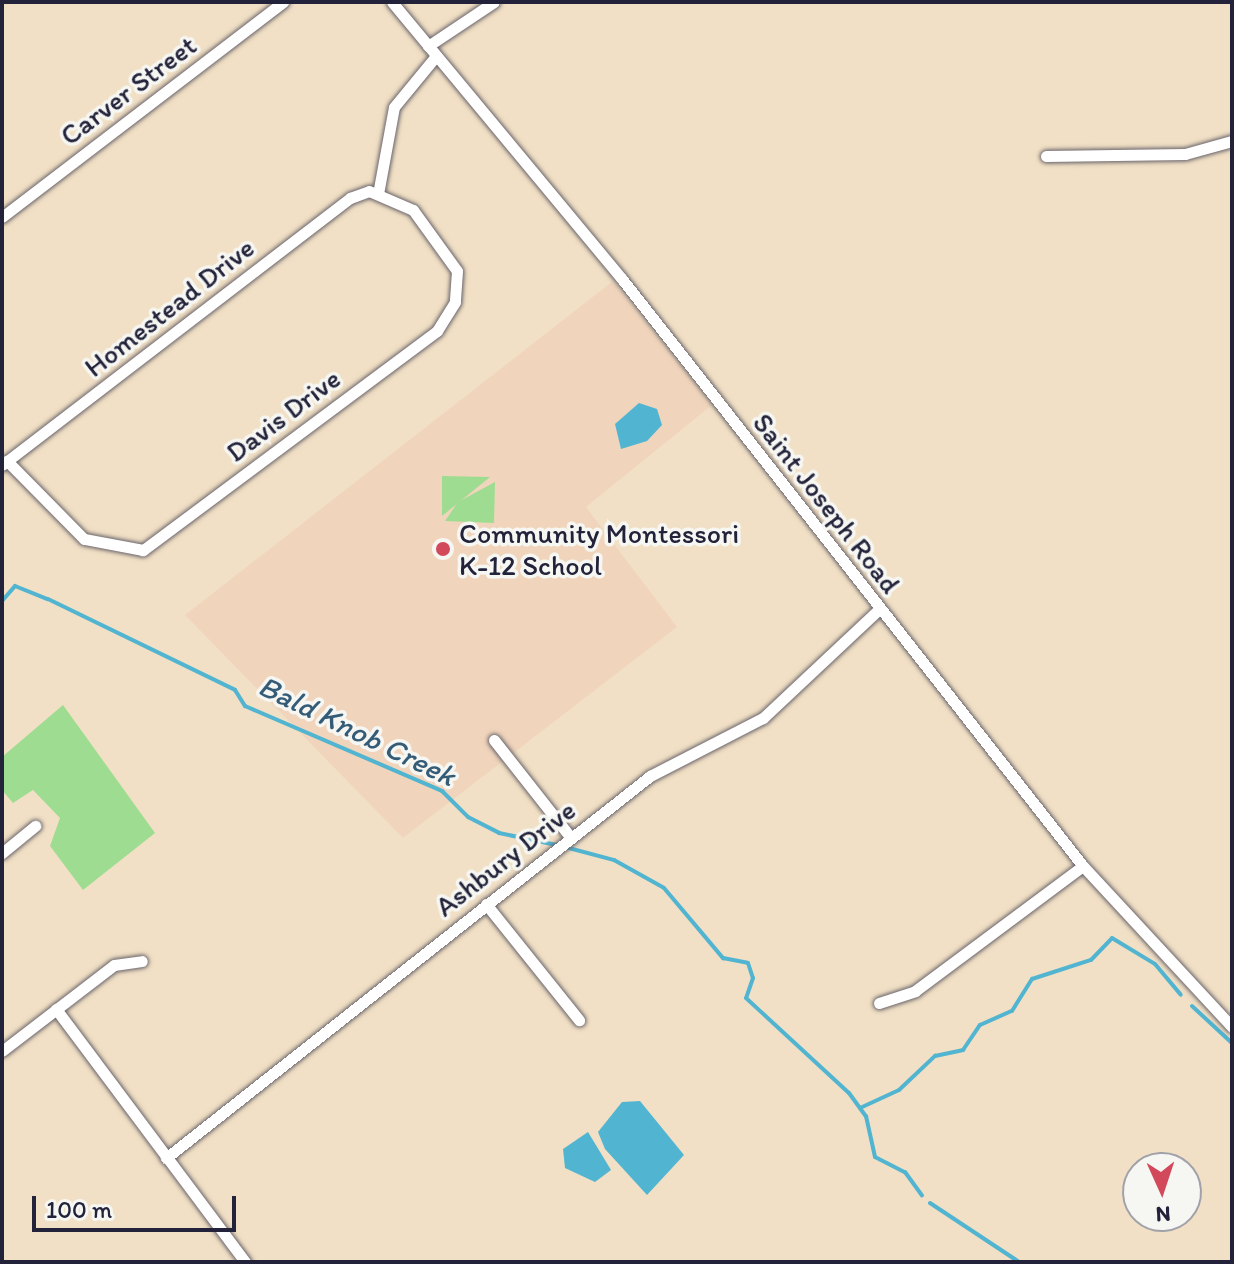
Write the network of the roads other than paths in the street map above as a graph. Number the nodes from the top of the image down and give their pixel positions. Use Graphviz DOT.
graph roads {
  1 [pos="283,2"];
  2 [pos="392,2"];
  3 [pos="494,2"];
  4 [pos="428,46"];
  5 [pos="436,56"];
  6 [pos="1232,141"];
  7 [pos="1046,156"];
  8 [pos="373,193"];
  9 [pos="2,217"];
  10 [pos="4,463"];
  11 [pos="879,609"];
  12 [pos="494,740"];
  13 [pos="35,826"];
  14 [pos="570,838"];
  15 [pos="2,853"];
  16 [pos="1083,866"];
  17 [pos="486,904"];
  18 [pos="142,961"];
  19 [pos="879,1003"];
  20 [pos="56,1009"];
  21 [pos="579,1020"];
  22 [pos="1232,1027"];
  23 [pos="2,1051"];
  24 [pos="166,1158"];
  25 [pos="245,1262"];
  1 -- 9 [label="street, Carver Street"];
  2 -- 4 [label="street, Saint Joseph Road"];
  3 -- 4 [label="street"];
  4 -- 5 [label="street, Saint Joseph Road"];
  5 -- 8 [label="street"];
  5 -- 11 [label="street, Saint Joseph Road"];
  6 -- 7 [label="street"];
  8 -- 10 [label="street, Homestead Drive"];
  8 -- 10 [label="street, Davis Drive"];
  11 -- 14 [label="street, Ashbury Drive"];
  11 -- 16 [label="street, Saint Joseph Road"];
  12 -- 14 [label="street"];
  13 -- 15 [label="street"];
  14 -- 17 [label="street, Ashbury Drive"];
  16 -- 19 [label="street"];
  16 -- 22 [label="street, Saint Joseph Road"];
  17 -- 21 [label="street"];
  17 -- 24 [label="street, Ashbury Drive"];
  18 -- 20 [label="street"];
  20 -- 23 [label="street"];
  20 -- 24 [label="street"];
  24 -- 25 [label="street"];
}
